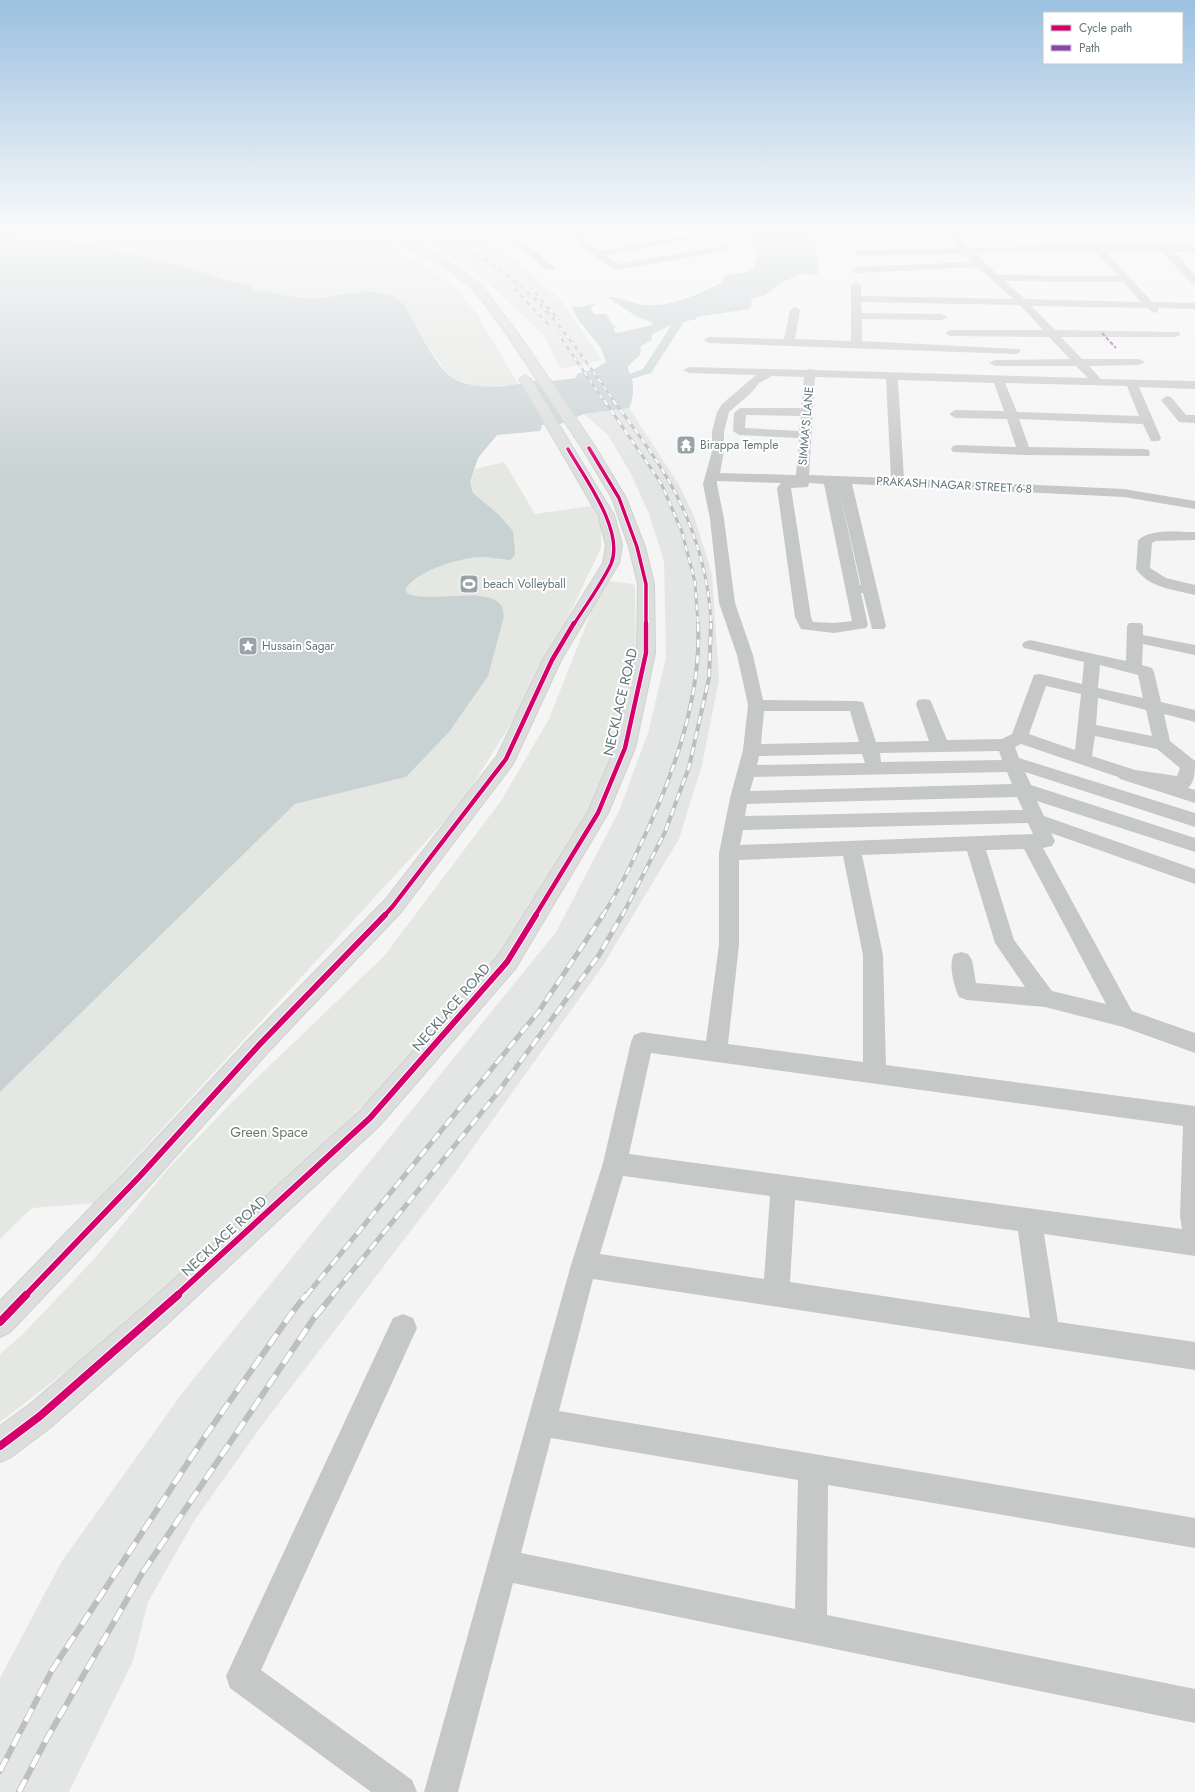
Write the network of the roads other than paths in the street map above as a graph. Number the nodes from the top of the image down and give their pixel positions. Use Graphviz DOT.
graph roads {
  1 [pos="497,313"];
  2 [pos="794,313"];
  3 [pos="856,313"];
  4 [pos="939,313"];
  5 [pos="1032,313"];
  6 [pos="1156,313"];
  7 [pos="856,316"];
  8 [pos="942,318"];
  9 [pos="950,333"];
  10 [pos="1051,333"];
  11 [pos="1102,333"];
  12 [pos="709,340"];
  13 [pos="857,344"];
  14 [pos="782,345"];
  15 [pos="1116,348"];
  16 [pos="1015,351"];
  17 [pos="957,352"];
  18 [pos="1078,362"];
  19 [pos="1139,362"];
  20 [pos="981,363"];
  21 [pos="775,369"];
  22 [pos="689,370"];
  23 [pos="520,371"];
  24 [pos="810,372"];
  25 [pos="892,376"];
  26 [pos="998,379"];
  27 [pos="1097,381"];
  28 [pos="1131,383"];
  29 [pos="1195,385"];
  30 [pos="1167,400"];
  31 [pos="807,412"];
  32 [pos="955,414"];
  33 [pos="1012,415"];
  34 [pos="1195,419"];
  35 [pos="1146,420"];
  36 [pos="805,435"];
  37 [pos="1155,438"];
  38 [pos="578,449"];
  39 [pos="957,449"];
  40 [pos="1024,451"];
  41 [pos="1144,453"];
  42 [pos="711,477"];
  43 [pos="802,479"];
  44 [pos="835,481"];
  45 [pos="898,482"];
  46 [pos="1195,506"];
  47 [pos="1195,536"];
  48 [pos="611,563"];
  49 [pos="641,563"];
  50 [pos="853,589"];
  51 [pos="869,589"];
  52 [pos="1195,590"];
  53 [pos="878,626"];
  54 [pos="1030,645"];
  55 [pos="1195,650"];
  56 [pos="1065,653"];
  57 [pos="1092,659"];
  58 [pos="1134,668"];
  59 [pos="1057,683"];
  60 [pos="1090,691"];
  61 [pos="924,704"];
  62 [pos="756,705"];
  63 [pos="1155,707"];
  64 [pos="1195,716"];
  65 [pos="1087,729"];
  66 [pos="1012,741"];
  67 [pos="1162,744"];
  68 [pos="938,746"];
  69 [pos="870,748"];
  70 [pos="795,749"];
  71 [pos="752,750"];
  72 [pos="1087,760"];
  73 [pos="1014,764"];
  74 [pos="943,767"];
  75 [pos="876,769"];
  76 [pos="798,770"];
  77 [pos="747,771"];
  78 [pos="1126,775"];
  79 [pos="1084,786"];
  80 [pos="1167,788"];
  81 [pos="1025,790"];
  82 [pos="952,792"];
  83 [pos="883,795"];
  84 [pos="805,797"];
  85 [pos="1195,797"];
  86 [pos="739,798"];
  87 [pos="1076,806"];
  88 [pos="1160,809"];
  89 [pos="961,818"];
  90 [pos="1035,818"];
  91 [pos="890,819"];
  92 [pos="1195,820"];
  93 [pos="811,821"];
  94 [pos="735,823"];
  95 [pos="1153,832"];
  96 [pos="1030,842"];
  97 [pos="972,844"];
  98 [pos="1195,845"];
  99 [pos="897,847"];
  100 [pos="850,848"];
  101 [pos="818,849"];
  102 [pos="729,853"];
  103 [pos="1195,877"];
  104 [pos="961,960"];
  105 [pos="1045,998"];
  106 [pos="1124,1018"];
  107 [pos="1195,1043"];
  108 [pos="716,1051"];
  109 [pos="875,1074"];
  110 [pos="1195,1118"];
  111 [pos="615,1163"];
  112 [pos="783,1186"];
  113 [pos="1029,1220"];
  114 [pos="1195,1233"];
  115 [pos="1195,1243"];
  116 [pos="584,1264"];
  117 [pos="776,1293"];
  118 [pos="0,1322"];
  119 [pos="403,1328"];
  120 [pos="1046,1333"];
  121 [pos="1195,1356"];
  122 [pos="541,1422"];
  123 [pos="0,1446"];
  124 [pos="813,1468"];
  125 [pos="1195,1533"];
  126 [pos="502,1565"];
  127 [pos="811,1628"];
  128 [pos="1195,1706"];
  129 [pos="400,1792"];
  130 [pos="441,1792"];
  1 -- 38 [label="main road, NECKLACE ROAD"];
  2 -- 14 [label="street"];
  3 -- 7 [label="street"];
  4 -- 8 [label="street"];
  5 -- 10 [label="street"];
  6 -- 11 [label="street"];
  7 -- 8 [label="street"];
  7 -- 13 [label="street"];
  8 -- 9 [label="street"];
  9 -- 10 [label="street"];
  9 -- 17 [label="street"];
  10 -- 11 [label="street"];
  10 -- 18 [label="street"];
  11 -- 15 [label="street"];
  12 -- 14 [label="street"];
  13 -- 14 [label="street"];
  13 -- 17 [label="street"];
  16 -- 17 [label="street"];
  18 -- 19 [label="street"];
  18 -- 20 [label="street"];
  18 -- 27 [label="street"];
  21 -- 22 [label="street"];
  21 -- 24 [label="street"];
  21 -- 42 [label="street"];
  23 -- 38 [label="main road, NECKLACE ROAD"];
  24 -- 25 [label="street"];
  24 -- 31 [label="street, SIMMA'S LANE"];
  25 -- 26 [label="street"];
  25 -- 45 [label="street"];
  26 -- 27 [label="street"];
  26 -- 33 [label="street"];
  27 -- 28 [label="street"];
  28 -- 29 [label="street"];
  28 -- 35 [label="street"];
  30 -- 34 [label="street"];
  31 -- 36 [label="street, SIMMA'S LANE"];
  31 -- 36 [label="street"];
  32 -- 33 [label="street"];
  33 -- 35 [label="street"];
  33 -- 40 [label="street"];
  35 -- 37 [label="street"];
  36 -- 43 [label="street, SIMMA'S LANE"];
  38 -- 48 [label="main road, NECKLACE ROAD"];
  38 -- 49 [label="main road, NECKLACE ROAD"];
  39 -- 40 [label="street"];
  40 -- 41 [label="street"];
  42 -- 43 [label="street, PRAKASH NAGAR STREET 6-8"];
  42 -- 62 [label="street"];
  43 -- 44 [label="street, PRAKASH NAGAR STREET 6-8"];
  44 -- 45 [label="street, PRAKASH NAGAR STREET 6-8"];
  44 -- 50 [label="street"];
  44 -- 50 [label="street"];
  44 -- 51 [label="street"];
  45 -- 46 [label="street, PRAKASH NAGAR STREET 6-8"];
  47 -- 52 [label="street"];
  48 -- 49 [label="main road"];
  48 -- 118 [label="main road, NECKLACE ROAD"];
  49 -- 123 [label="main road, NECKLACE ROAD"];
  50 -- 51 [label="street"];
  51 -- 53 [label="street"];
  54 -- 56 [label="street"];
  55 -- 58 [label="street"];
  56 -- 57 [label="street"];
  56 -- 59 [label="street"];
  57 -- 58 [label="street"];
  57 -- 60 [label="street"];
  58 -- 63 [label="street"];
  59 -- 60 [label="street"];
  59 -- 66 [label="street"];
  60 -- 63 [label="street"];
  60 -- 65 [label="street"];
  61 -- 68 [label="street"];
  62 -- 69 [label="street"];
  62 -- 71 [label="street"];
  63 -- 64 [label="street"];
  63 -- 67 [label="street"];
  65 -- 67 [label="street"];
  65 -- 72 [label="street"];
  66 -- 68 [label="street"];
  66 -- 72 [label="street"];
  66 -- 73 [label="street"];
  67 -- 78 [label="street"];
  68 -- 69 [label="street"];
  68 -- 74 [label="street"];
  69 -- 70 [label="street"];
  69 -- 75 [label="street"];
  70 -- 71 [label="street"];
  70 -- 76 [label="street"];
  71 -- 77 [label="street"];
  72 -- 78 [label="street"];
  72 -- 79 [label="street"];
  73 -- 74 [label="street"];
  73 -- 79 [label="street"];
  73 -- 81 [label="street"];
  74 -- 75 [label="street"];
  74 -- 82 [label="street"];
  75 -- 76 [label="street"];
  75 -- 83 [label="street"];
  76 -- 77 [label="street"];
  76 -- 84 [label="street"];
  77 -- 86 [label="street"];
  78 -- 80 [label="street"];
  79 -- 87 [label="street"];
  79 -- 88 [label="street"];
  80 -- 85 [label="street"];
  80 -- 88 [label="street"];
  81 -- 82 [label="street"];
  81 -- 87 [label="street"];
  81 -- 90 [label="street"];
  82 -- 83 [label="street"];
  82 -- 89 [label="street"];
  83 -- 84 [label="street"];
  83 -- 91 [label="street"];
  84 -- 86 [label="street"];
  84 -- 93 [label="street"];
  86 -- 94 [label="street"];
  87 -- 95 [label="street"];
  88 -- 92 [label="street"];
  88 -- 95 [label="street"];
  89 -- 90 [label="street"];
  89 -- 91 [label="street"];
  89 -- 97 [label="street"];
  90 -- 96 [label="street"];
  90 -- 103 [label="street"];
  91 -- 93 [label="street"];
  91 -- 99 [label="street"];
  93 -- 94 [label="street"];
  93 -- 101 [label="street"];
  94 -- 102 [label="street"];
  95 -- 98 [label="street"];
  96 -- 97 [label="street"];
  96 -- 106 [label="street"];
  97 -- 99 [label="street"];
  97 -- 105 [label="street"];
  99 -- 100 [label="street"];
  100 -- 101 [label="street"];
  100 -- 109 [label="street"];
  101 -- 102 [label="street"];
  102 -- 108 [label="street"];
  104 -- 105 [label="street"];
  105 -- 106 [label="street"];
  106 -- 107 [label="street"];
  108 -- 109 [label="street"];
  108 -- 111 [label="street"];
  109 -- 110 [label="street"];
  110 -- 114 [label="street"];
  111 -- 112 [label="street"];
  111 -- 116 [label="street"];
  112 -- 113 [label="street"];
  112 -- 117 [label="street"];
  113 -- 115 [label="street"];
  113 -- 120 [label="street"];
  116 -- 117 [label="street"];
  116 -- 122 [label="street"];
  117 -- 120 [label="street"];
  119 -- 129 [label="street"];
  120 -- 121 [label="street"];
  122 -- 124 [label="street"];
  122 -- 126 [label="street"];
  124 -- 125 [label="street"];
  124 -- 127 [label="street"];
  126 -- 127 [label="street"];
  126 -- 130 [label="street"];
  127 -- 128 [label="street"];
}
